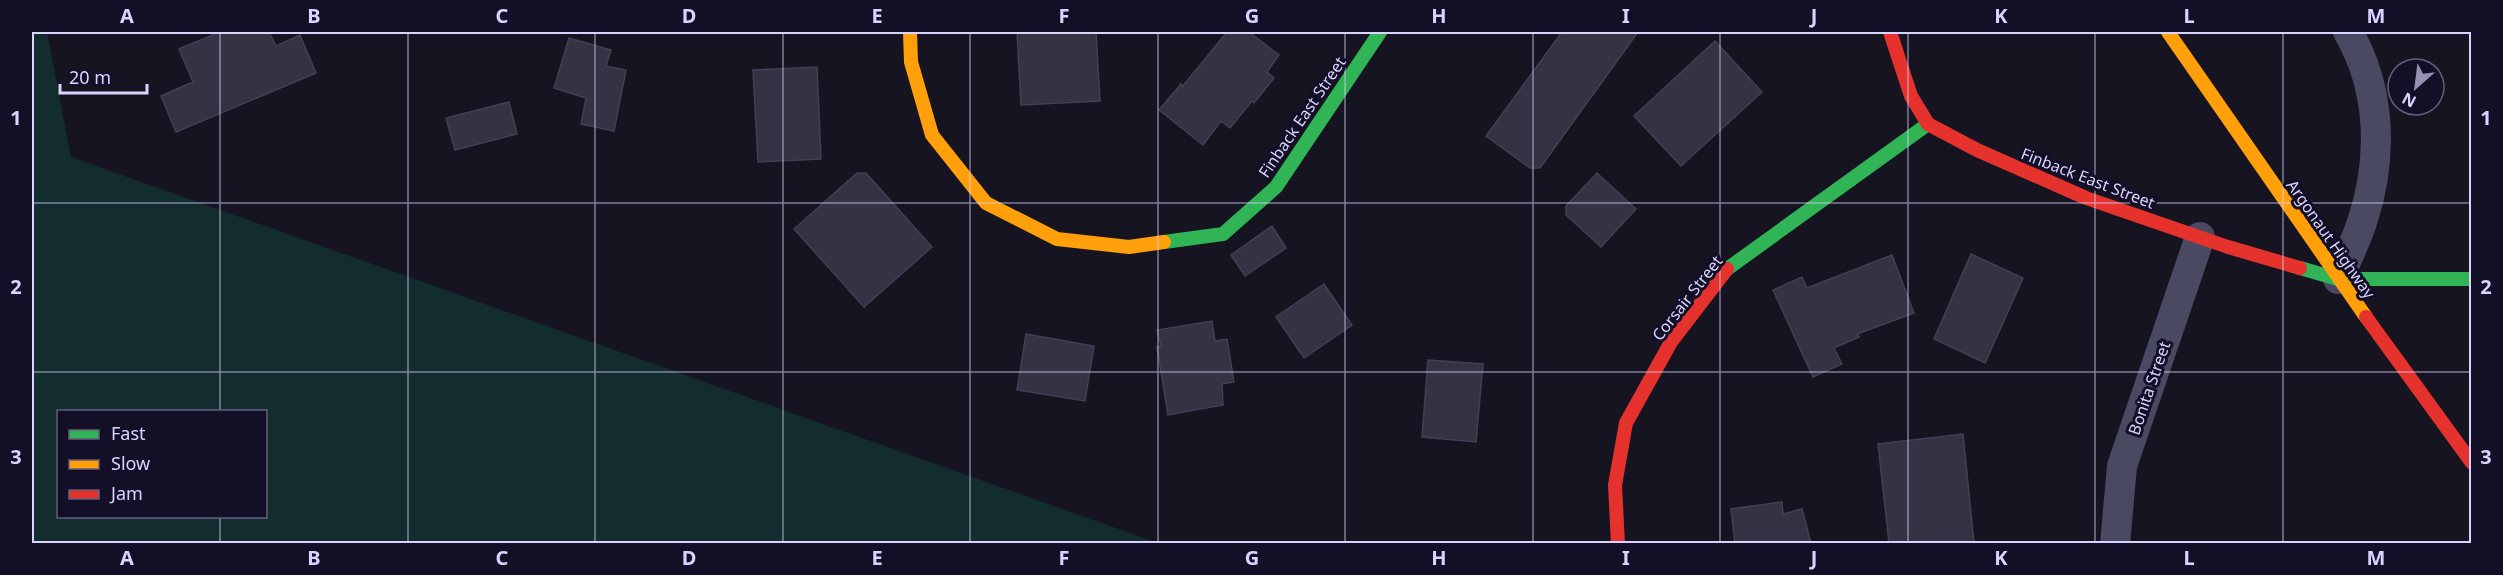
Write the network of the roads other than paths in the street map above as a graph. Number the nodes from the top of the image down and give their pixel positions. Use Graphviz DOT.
graph roads {
  1 [pos="910,32"];
  2 [pos="1380,32"];
  3 [pos="1890,32"];
  4 [pos="2168,32"];
  5 [pos="2348,32"];
  6 [pos="1928,124"];
  7 [pos="2200,237"];
  8 [pos="2338,279"];
  9 [pos="2472,279"];
  10 [pos="2472,463"];
  11 [pos="1618,543"];
  12 [pos="2115,543"];
  1 -- 2 [label="street, Finback East Street"];
  3 -- 6 [label="street"];
  4 -- 8 [label="street, Argonaut Highway"];
  5 -- 8 [label="street"];
  6 -- 7 [label="street, Finback East Street"];
  6 -- 11 [label="street, Corsair Street"];
  7 -- 8 [label="street, Finback East Street"];
  7 -- 12 [label="street, Bonita Street"];
  8 -- 9 [label="street, Finback East Street"];
  8 -- 10 [label="street, Argonaut Highway"];
}
